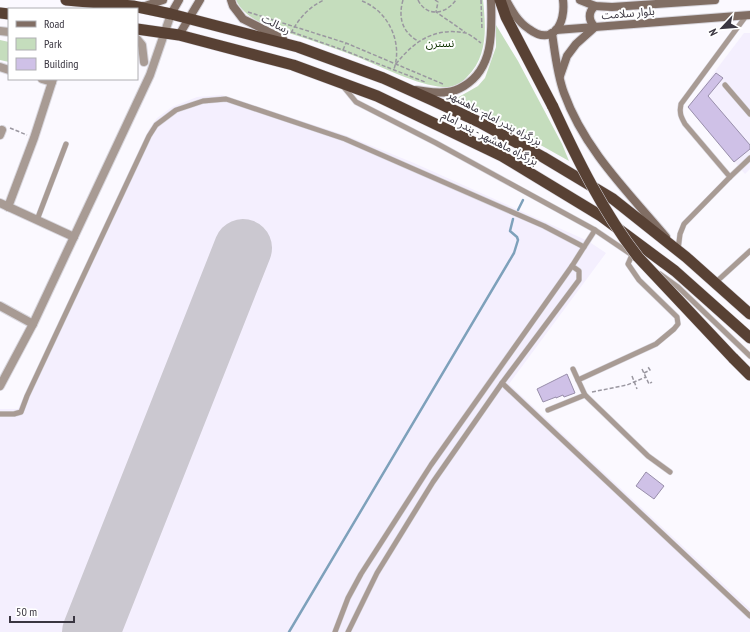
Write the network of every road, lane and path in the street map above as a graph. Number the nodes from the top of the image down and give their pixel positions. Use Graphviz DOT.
graph roads {
  1 [pos="66,0"];
  2 [pos="163,0"];
  3 [pos="179,0"];
  4 [pos="200,0"];
  5 [pos="230,0"];
  6 [pos="324,0"];
  7 [pos="361,0"];
  8 [pos="403,0"];
  9 [pos="418,0"];
  10 [pos="435,0"];
  11 [pos="456,0"];
  12 [pos="481,0"];
  13 [pos="491,0"];
  14 [pos="500,0"];
  15 [pos="506,0"];
  16 [pos="563,0"];
  17 [pos="580,0"];
  18 [pos="715,0"];
  19 [pos="133,6"];
  20 [pos="596,6"];
  21 [pos="436,12"];
  22 [pos="171,14"];
  23 [pos="748,15"];
  24 [pos="252,17"];
  25 [pos="189,19"];
  26 [pos="294,26"];
  27 [pos="595,27"];
  28 [pos="138,29"];
  29 [pos="284,30"];
  30 [pos="482,30"];
  31 [pos="554,31"];
  32 [pos="291,32"];
  33 [pos="164,33"];
  34 [pos="467,34"];
  35 [pos="179,35"];
  36 [pos="482,37"];
  37 [pos="138,40"];
  38 [pos="286,41"];
  39 [pos="418,41"];
  40 [pos="298,47"];
  41 [pos="140,61"];
  42 [pos="154,64"];
  43 [pos="396,64"];
  44 [pos="393,70"];
  45 [pos="559,77"];
  46 [pos="53,80"];
  47 [pos="339,82"];
  48 [pos="431,83"];
  49 [pos="439,85"];
  50 [pos="725,85"];
  51 [pos="404,88"];
  52 [pos="750,114"];
  53 [pos="1,133"];
  54 [pos="34,138"];
  55 [pos="66,144"];
  56 [pos="750,158"];
  57 [pos="730,177"];
  58 [pos="4,205"];
  59 [pos="37,220"];
  60 [pos="595,230"];
  61 [pos="74,237"];
  62 [pos="584,247"];
  63 [pos="678,251"];
  64 [pos="750,251"];
  65 [pos="632,255"];
  66 [pos="575,267"];
  67 [pos="715,283"];
  68 [pos="0,306"];
  69 [pos="750,314"];
  70 [pos="33,324"];
  71 [pos="750,338"];
  72 [pos="750,356"];
  73 [pos="648,367"];
  74 [pos="573,369"];
  75 [pos="642,369"];
  76 [pos="644,373"];
  77 [pos="750,375"];
  78 [pos="632,376"];
  79 [pos="646,377"];
  80 [pos="578,380"];
  81 [pos="634,382"];
  82 [pos="652,382"];
  83 [pos="502,383"];
  84 [pos="0,386"];
  85 [pos="637,389"];
  86 [pos="585,395"];
  87 [pos="548,410"];
  88 [pos="0,414"];
  89 [pos="670,472"];
  90 [pos="750,616"];
  91 [pos="335,632"];
  92 [pos="348,632"];
  1 -- 19 [label="highway, بزرگراه بندر امام- ماهشهر"];
  2 -- 19 [label="main road"];
  3 -- 22 [label="main road"];
  4 -- 25 [label="main road"];
  5 -- 38 [label="main road, رسالت"];
  6 -- 26 [label="path"];
  7 -- 43 [label="path"];
  8 -- 39 [label="path"];
  9 -- 21 [label="path"];
  10 -- 21 [label="path"];
  11 -- 21 [label="path"];
  12 -- 30 [label="path"];
  13 -- 51 [label="main road"];
  14 -- 77 [label="highway, bridge"];
  15 -- 31 [label="main road, بلوار سلامت"];
  16 -- 31 [label="main road"];
  17 -- 20 [label="main road, بلوار سلامت"];
  18 -- 20 [label="main road, بلوار سلامت"];
  19 -- 22 [label="highway, بزرگراه بندر امام- ماهشهر"];
  20 -- 27 [label="main road"];
  21 -- 34 [label="path"];
  22 -- 25 [label="highway, بزرگراه بندر امام- ماهشهر"];
  22 -- 33 [label="street"];
  23 -- 27 [label="main road, بلوار سلامت"];
  23 -- 57 [label="lane"];
  24 -- 26 [label="path"];
  25 -- 35 [label="main road"];
  25 -- 40 [label="highway, بزرگراه بندر امام- ماهشهر"];
  26 -- 32 [label="path"];
  26 -- 43 [label="path"];
  27 -- 31 [label="main road, بلوار سلامت"];
  27 -- 45 [label="main road"];
  28 -- 33 [label="highway, بزرگراه ماهشهر - بندر امام"];
  29 -- 32 [label="path"];
  31 -- 45 [label="main road"];
  32 -- 38 [label="path"];
  32 -- 44 [label="path"];
  33 -- 35 [label="highway, بزرگراه ماهشهر - بندر امام"];
  33 -- 42 [label="street"];
  34 -- 36 [label="path"];
  34 -- 39 [label="path"];
  35 -- 47 [label="highway, بزرگراه ماهشهر - بندر امام"];
  37 -- 41 [label="street"];
  38 -- 40 [label="main road, رسالت"];
  39 -- 43 [label="path"];
  40 -- 51 [label="highway, بزرگراه بندر امام- ماهشهر"];
  41 -- 42 [label="street"];
  42 -- 61 [label="street"];
  43 -- 44 [label="path"];
  43 -- 49 [label="path"];
  44 -- 48 [label="path"];
  45 -- 63 [label="main road"];
  46 -- 54 [label="street"];
  47 -- 60 [label="lane"];
  47 -- 71 [label="highway, بزرگراه ماهشهر - بندر امام"];
  50 -- 52 [label="lane"];
  51 -- 63 [label="highway, بزرگراه بندر امام- ماهشهر"];
  53 -- 54 [label="path"];
  54 -- 58 [label="street"];
  55 -- 59 [label="lane"];
  56 -- 57 [label="lane"];
  57 -- 63 [label="lane"];
  58 -- 59 [label="street"];
  59 -- 61 [label="street"];
  60 -- 62 [label="lane"];
  60 -- 65 [label="lane"];
  61 -- 70 [label="street"];
  62 -- 66 [label="lane"];
  62 -- 88 [label="lane"];
  63 -- 67 [label="highway, بزرگراه بندر امام- ماهشهر"];
  64 -- 67 [label="lane"];
  65 -- 72 [label="lane"];
  65 -- 80 [label="lane"];
  66 -- 83 [label="lane"];
  66 -- 91 [label="lane"];
  67 -- 69 [label="highway, بزرگراه بندر امام- ماهشهر"];
  68 -- 70 [label="street"];
  70 -- 84 [label="street"];
  73 -- 76 [label="path"];
  74 -- 80 [label="lane"];
  75 -- 76 [label="path"];
  76 -- 79 [label="path"];
  78 -- 81 [label="path"];
  79 -- 81 [label="path"];
  79 -- 82 [label="path"];
  80 -- 86 [label="lane"];
  81 -- 85 [label="path"];
  81 -- 86 [label="path"];
  83 -- 90 [label="lane"];
  83 -- 92 [label="lane"];
  86 -- 87 [label="lane"];
  86 -- 89 [label="lane"];
}
